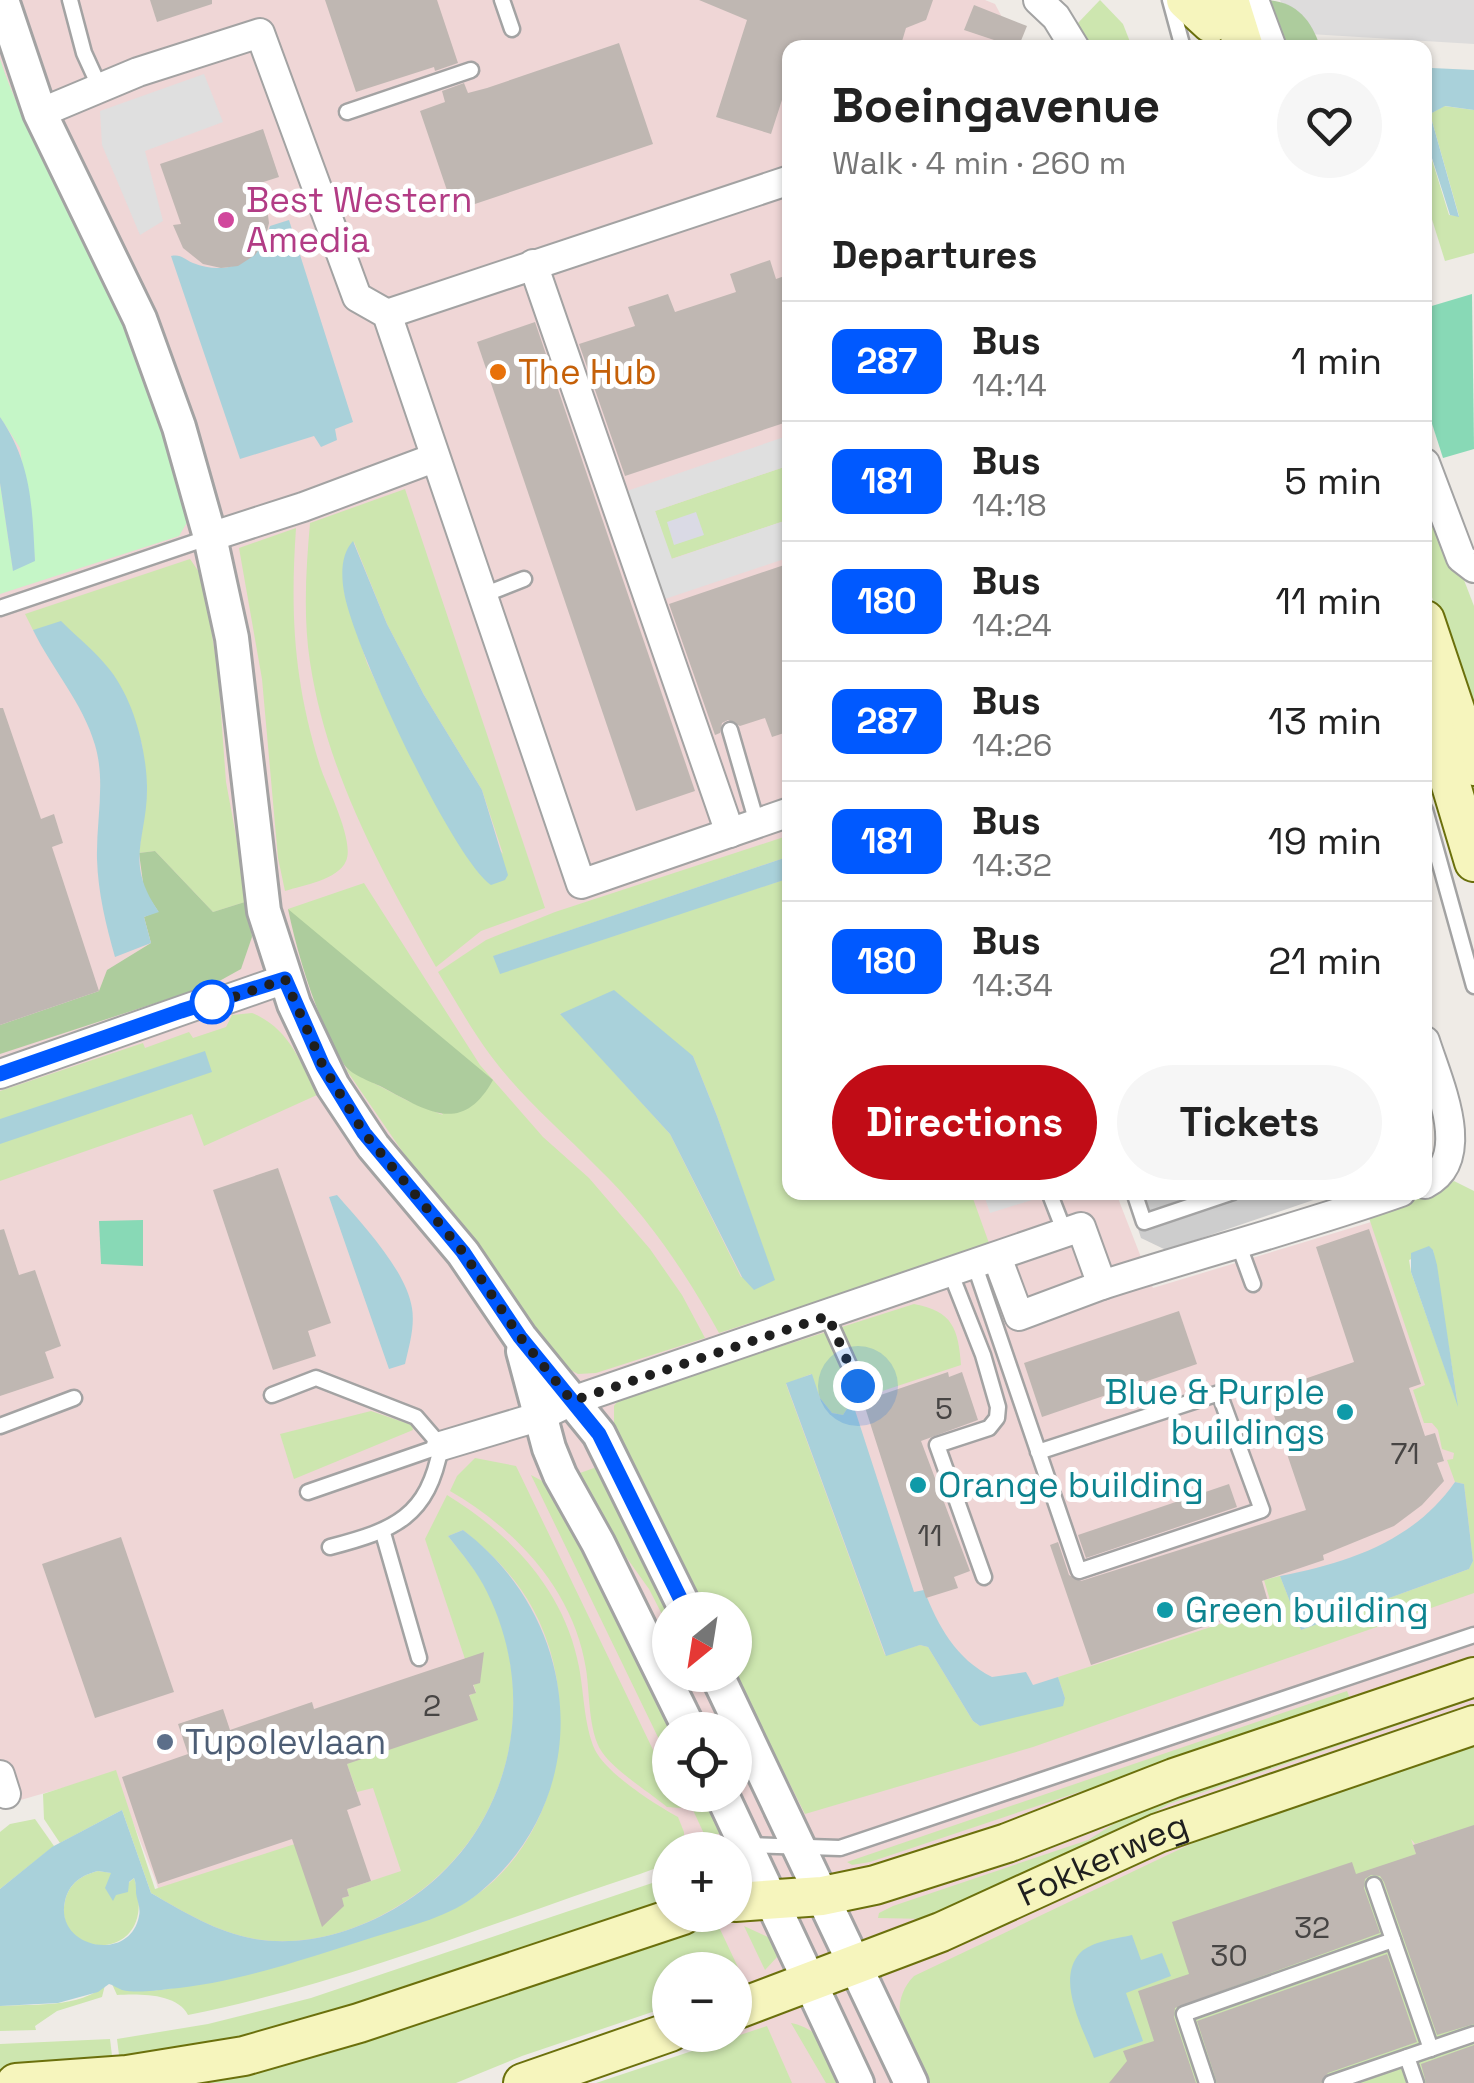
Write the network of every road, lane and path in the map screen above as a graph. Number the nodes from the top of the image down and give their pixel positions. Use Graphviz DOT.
graph roads {
  1 [pos="2,0"];
  2 [pos="70,0"];
  3 [pos="502,0"];
  4 [pos="1170,0"];
  5 [pos="1254,0"];
  6 [pos="1042,3"];
  7 [pos="1206,20"];
  8 [pos="512,29"];
  9 [pos="1068,40"];
  10 [pos="1233,40"];
  11 [pos="1269,40"];
  12 [pos="471,70"];
  13 [pos="100,88"];
  14 [pos="347,112"];
  15 [pos="40,113"];
  16 [pos="782,183"];
  17 [pos="532,264"];
  18 [pos="387,314"];
  19 [pos="434,458"];
  20 [pos="1432,482"];
  21 [pos="210,537"];
  22 [pos="1474,568"];
  23 [pos="524,579"];
  24 [pos="481,596"];
  25 [pos="0,608"];
  26 [pos="1432,641"];
  27 [pos="1432,721"];
  28 [pos="730,730"];
  29 [pos="1474,766"];
  30 [pos="782,815"];
  31 [pos="743,828"];
  32 [pos="1432,835"];
  33 [pos="1474,862"];
  34 [pos="285,979"];
  35 [pos="1474,986"];
  36 [pos="1432,1061"];
  37 [pos="0,1074"];
  38 [pos="1432,1179"];
  39 [pos="1053,1200"];
  40 [pos="1137,1200"];
  41 [pos="1209,1200"];
  42 [pos="1378,1200"];
  43 [pos="1065,1233"];
  44 [pos="1238,1241"];
  45 [pos="974,1266"];
  46 [pos="1253,1284"];
  47 [pos="1102,1286"];
  48 [pos="828,1316"];
  49 [pos="520,1337"];
  50 [pos="858,1386"];
  51 [pos="272,1395"];
  52 [pos="74,1398"];
  53 [pos="572,1401"];
  54 [pos="540,1416"];
  55 [pos="0,1426"];
  56 [pos="440,1446"];
  57 [pos="1038,1452"];
  58 [pos="308,1492"];
  59 [pos="383,1533"];
  60 [pos="330,1547"];
  61 [pos="984,1577"];
  62 [pos="677,1592"];
  63 [pos="1474,1635"];
  64 [pos="419,1658"];
  65 [pos="1474,1677"];
  66 [pos="725,1692"];
  67 [pos="681,1712"];
  68 [pos="1474,1725"];
  69 [pos="752,1845"];
  70 [pos="800,1849"];
  71 [pos="1374,1886"];
  72 [pos="822,1896"];
  73 [pos="753,1901"];
  74 [pos="652,1925"];
  75 [pos="1394,1940"];
  76 [pos="853,1966"];
  77 [pos="809,1983"];
  78 [pos="752,2004"];
  79 [pos="1474,2034"];
  80 [pos="652,2038"];
  81 [pos="1431,2049"];
  82 [pos="1407,2057"];
  83 [pos="1363,2078"];
  84 [pos="16,2083"];
  85 [pos="523,2083"];
  86 [pos="857,2083"];
  87 [pos="911,2083"];
  88 [pos="1207,2083"];
  89 [pos="1331,2083"];
  90 [pos="1416,2083"];
  1 -- 15 [label="street"];
  2 -- 13 [label="lane"];
  3 -- 8 [label="lane"];
  4 -- 7 [label="lane"];
  5 -- 11 [label="street"];
  6 -- 9 [label="street"];
  7 -- 10 [label="main road"];
  12 -- 14 [label="lane"];
  13 -- 15 [label="street"];
  13 -- 18 [label="street"];
  15 -- 21 [label="street"];
  16 -- 17 [label="street"];
  17 -- 18 [label="street"];
  17 -- 31 [label="street"];
  18 -- 19 [label="street"];
  19 -- 21 [label="street"];
  19 -- 24 [label="street"];
  20 -- 22 [label="street"];
  21 -- 25 [label="lane"];
  21 -- 34 [label="street"];
  23 -- 24 [label="lane"];
  24 -- 31 [label="street"];
  26 -- 29 [label="main road"];
  27 -- 33 [label="main road"];
  28 -- 31 [label="lane"];
  30 -- 31 [label="street"];
  32 -- 35 [label="lane"];
  34 -- 37 [label="street"];
  34 -- 49 [label="street"];
  36 -- 38 [label="street"];
  39 -- 43 [label="lane"];
  40 -- 41 [label="lane"];
  42 -- 44 [label="street"];
  43 -- 45 [label="street"];
  43 -- 47 [label="street"];
  44 -- 46 [label="lane"];
  44 -- 47 [label="street"];
  45 -- 47 [label="street"];
  45 -- 48 [label="street"];
  45 -- 57 [label="lane"];
  45 -- 61 [label="lane"];
  48 -- 50 [label="lane"];
  48 -- 53 [label="street"];
  49 -- 53 [label="street"];
  49 -- 54 [label="street"];
  51 -- 56 [label="lane"];
  52 -- 55 [label="lane"];
  53 -- 54 [label="street"];
  53 -- 62 [label="street"];
  54 -- 56 [label="street"];
  54 -- 67 [label="street"];
  56 -- 58 [label="lane"];
  56 -- 59 [label="lane"];
  57 -- 57 [label="lane"];
  59 -- 60 [label="lane"];
  59 -- 64 [label="lane"];
  63 -- 70 [label="lane"];
  65 -- 72 [label="main road, Fokkerweg"];
  66 -- 70 [label="street"];
  68 -- 76 [label="main road, Fokkerweg"];
  69 -- 70 [label="lane"];
  70 -- 72 [label="street"];
  71 -- 75 [label="lane"];
  72 -- 73 [label="main road, Fokkerweg"];
  72 -- 76 [label="street"];
  73 -- 77 [label="street"];
  74 -- 84 [label="main road"];
  75 -- 81 [label="lane"];
  75 -- 88 [label="lane"];
  76 -- 77 [label="main road, Fokkerweg"];
  76 -- 87 [label="street"];
  77 -- 78 [label="main road, Fokkerweg"];
  77 -- 86 [label="street"];
  79 -- 81 [label="lane"];
  80 -- 85 [label="main road"];
  81 -- 82 [label="lane"];
  82 -- 83 [label="lane"];
  82 -- 90 [label="lane"];
  83 -- 89 [label="lane"];
}
